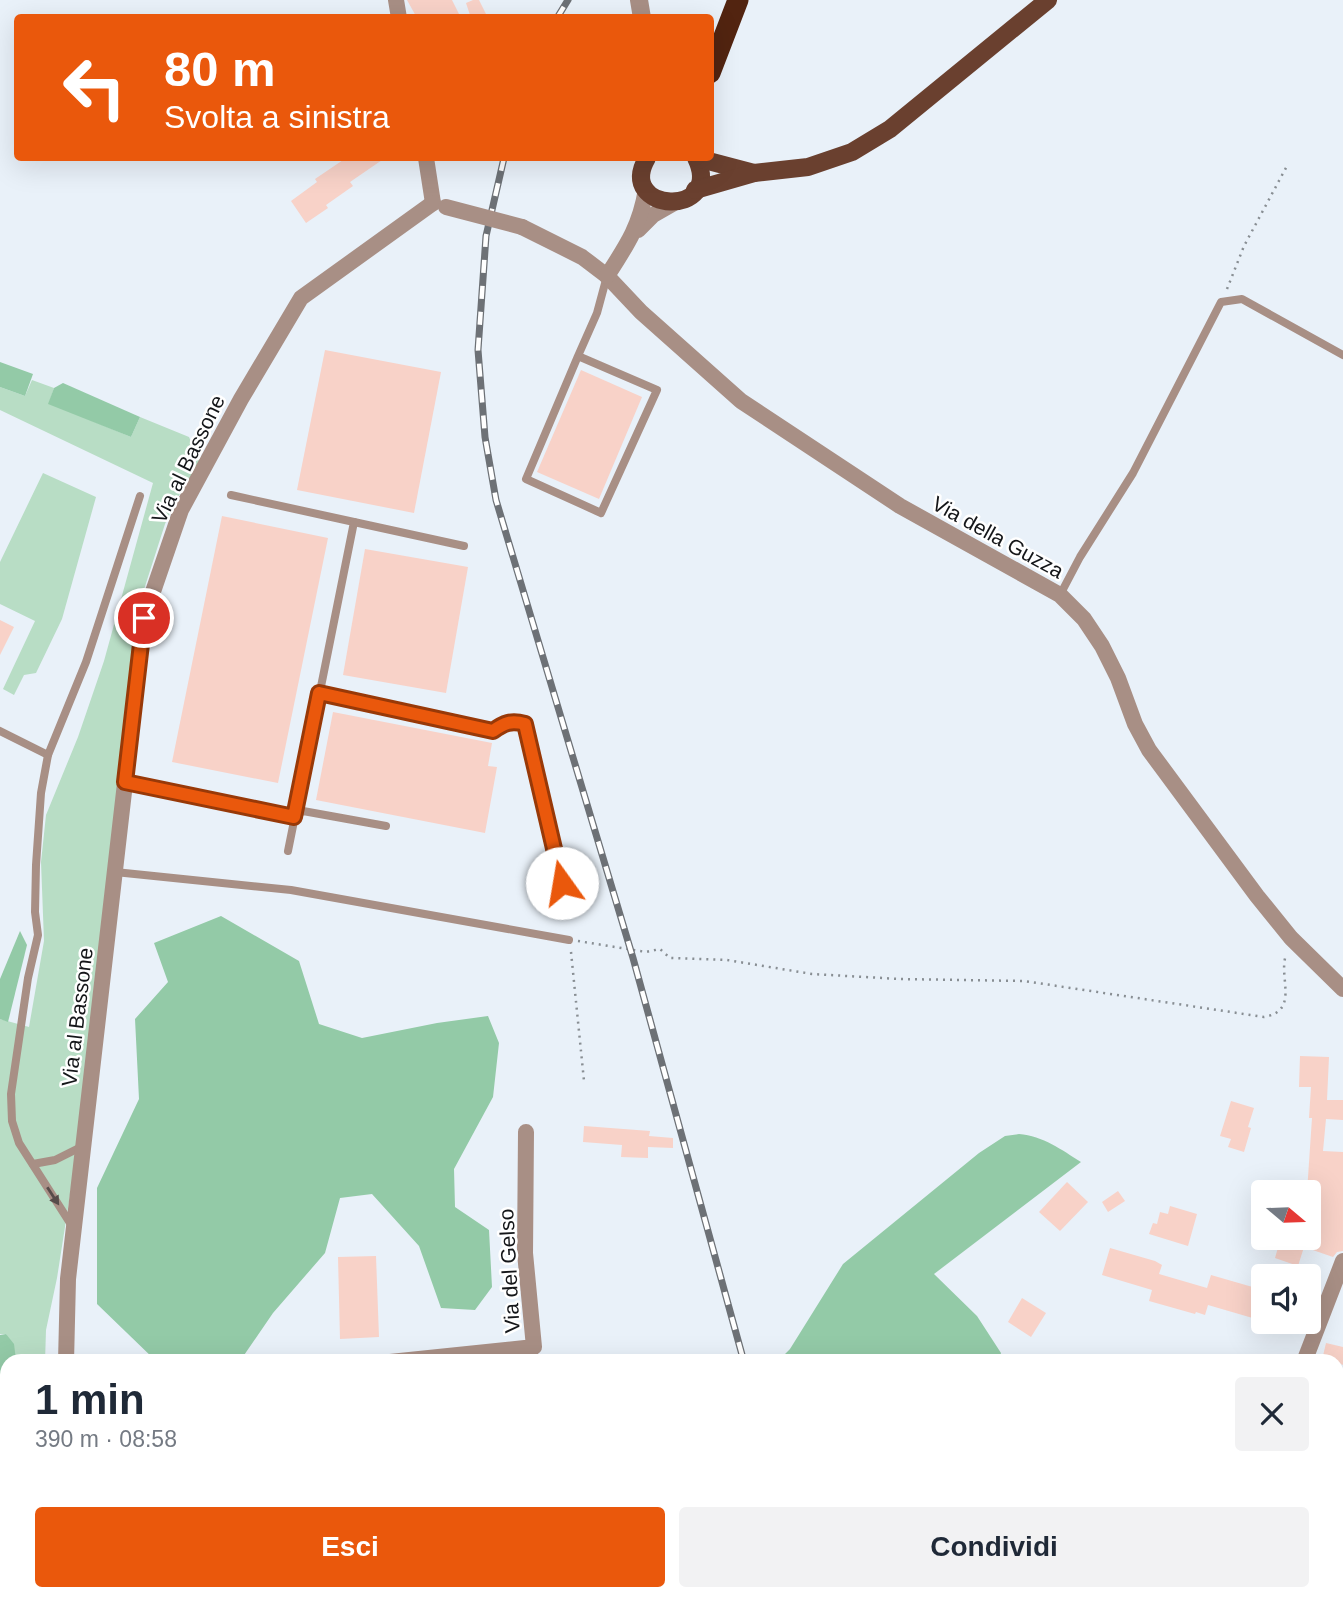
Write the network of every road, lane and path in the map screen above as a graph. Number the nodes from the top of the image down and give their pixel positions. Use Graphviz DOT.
graph roads {
  1 [pos="738,0"];
  2 [pos="1048,0"];
  3 [pos="714,62"];
  4 [pos="427,161"];
  5 [pos="697,161"];
  6 [pos="708,161"];
  7 [pos="643,162"];
  8 [pos="1288,164"];
  9 [pos="754,173"];
  10 [pos="646,189"];
  11 [pos="695,190"];
  12 [pos="674,203"];
  13 [pos="440,205"];
  14 [pos="631,237"];
  15 [pos="607,276"];
  16 [pos="1222,302"];
  17 [pos="1343,355"];
  18 [pos="578,356"];
  19 [pos="231,495"];
  20 [pos="140,496"];
  21 [pos="354,522"];
  22 [pos="464,546"];
  23 [pos="1060,595"];
  24 [pos="319,693"];
  25 [pos="0,731"];
  26 [pos="48,755"];
  27 [pos="125,782"];
  28 [pos="294,817"];
  29 [pos="386,826"];
  30 [pos="288,851"];
  31 [pos="115,872"];
  32 [pos="562,883"];
  33 [pos="1292,938"];
  34 [pos="569,940"];
  35 [pos="1343,989"];
  36 [pos="584,1081"];
  37 [pos="526,1132"];
  38 [pos="83,1146"];
  39 [pos="33,1164"];
  40 [pos="74,1228"];
  41 [pos="1343,1261"];
  42 [pos="66,1354"];
  43 [pos="534,1354"];
  44 [pos="1307,1354"];
  1 -- 3 [label="highway"];
  2 -- 9 [label="main road"];
  4 -- 13 [label="street"];
  5 -- 11 [label="main road"];
  6 -- 9 [label="main road"];
  7 -- 10 [label="main road"];
  8 -- 16 [label="path"];
  9 -- 11 [label="main road"];
  10 -- 12 [label="main road"];
  10 -- 14 [label="street"];
  11 -- 12 [label="main road"];
  12 -- 14 [label="street"];
  13 -- 15 [label="street, Via della Guzza, bridge"];
  13 -- 27 [label="street, Via al Bassone"];
  14 -- 15 [label="street"];
  15 -- 18 [label="lane"];
  15 -- 23 [label="street, Via della Guzza"];
  16 -- 17 [label="lane"];
  16 -- 23 [label="lane"];
  18 -- 18 [label="lane"];
  19 -- 21 [label="lane"];
  20 -- 26 [label="lane, Via al Bassone"];
  21 -- 22 [label="lane"];
  21 -- 24 [label="lane"];
  23 -- 33 [label="street, Via della Guzza"];
  24 -- 28 [label="lane"];
  24 -- 32 [label="lane"];
  25 -- 26 [label="lane"];
  26 -- 39 [label="lane, Via al Bassone"];
  27 -- 28 [label="lane"];
  27 -- 31 [label="street, Via al Bassone"];
  28 -- 29 [label="lane"];
  28 -- 30 [label="lane"];
  31 -- 34 [label="lane"];
  31 -- 38 [label="street, Via al Bassone"];
  33 -- 34 [label="path"];
  33 -- 35 [label="street, Via della Guzza"];
  34 -- 36 [label="path"];
  37 -- 43 [label="street, Via del Gelso"];
  38 -- 39 [label="lane"];
  38 -- 40 [label="street, Via al Bassone"];
  39 -- 40 [label="lane, Via al Bassone, one-way"];
  40 -- 42 [label="street, Via al Bassone"];
  41 -- 44 [label="street"];
}
